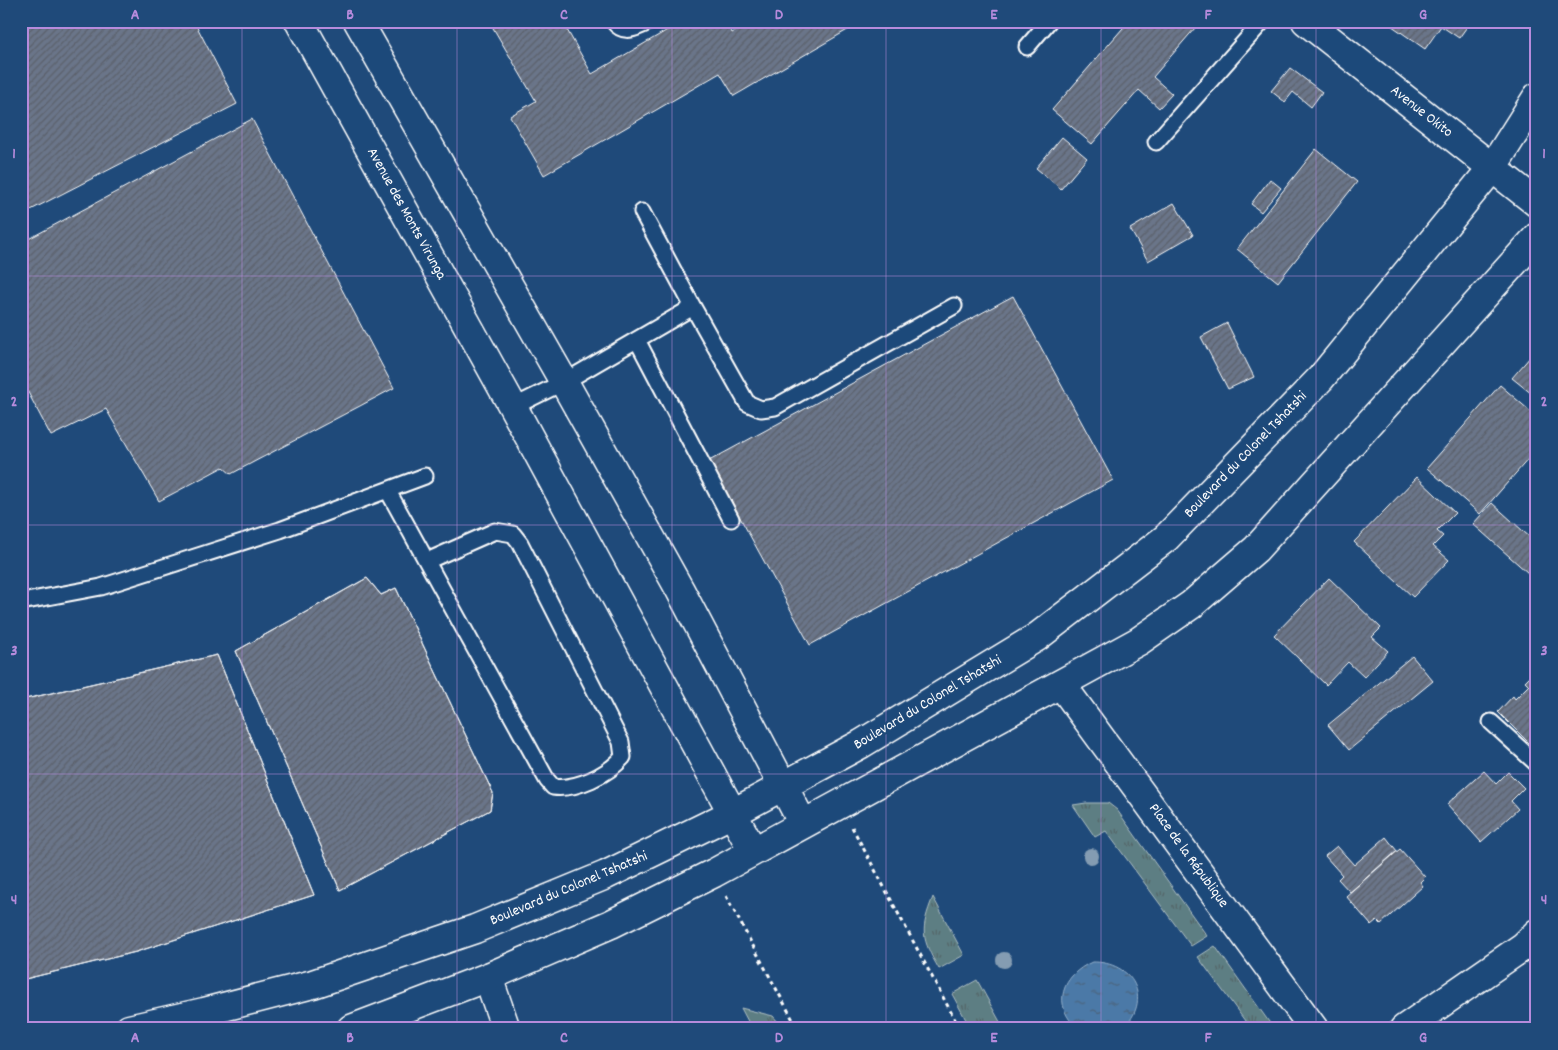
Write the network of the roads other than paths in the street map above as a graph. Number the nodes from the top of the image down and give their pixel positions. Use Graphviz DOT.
graph roads {
  1 [pos="299,21"];
  2 [pos="358,21"];
  3 [pos="613,21"];
  4 [pos="651,21"];
  5 [pos="1049,21"];
  6 [pos="1263,21"];
  7 [pos="1306,21"];
  8 [pos="1026,47"];
  9 [pos="1537,97"];
  10 [pos="1156,142"];
  11 [pos="1492,168"];
  12 [pos="1537,203"];
  13 [pos="642,212"];
  14 [pos="1537,237"];
  15 [pos="954,306"];
  16 [pos="693,307"];
  17 [pos="637,340"];
  18 [pos="564,382"];
  19 [pos="513,407"];
  20 [pos="425,476"];
  21 [pos="388,491"];
  22 [pos="731,519"];
  23 [pos="427,561"];
  24 [pos="21,602"];
  25 [pos="1061,684"];
  26 [pos="1491,722"];
  27 [pos="1537,764"];
  28 [pos="783,786"];
  29 [pos="733,813"];
  30 [pos="803,824"];
  31 [pos="753,852"];
  32 [pos="1533,941"];
  33 [pos="488,977"];
  34 [pos="129,1029"];
  35 [pos="351,1029"];
  36 [pos="506,1029"];
  37 [pos="1314,1029"];
  38 [pos="1404,1029"];
  1 -- 19 [label="street, Avenue des Monts Virunga"];
  2 -- 18 [label="street"];
  3 -- 4 [label="lane"];
  5 -- 8 [label="lane"];
  6 -- 10 [label="lane"];
  7 -- 11 [label="street, Avenue Okito"];
  9 -- 11 [label="street, Boulevard du Colonel Tshatshi"];
  11 -- 12 [label="street, Avenue Okito"];
  11 -- 28 [label="street, Boulevard du Colonel Tshatshi"];
  13 -- 16 [label="lane"];
  14 -- 25 [label="street"];
  15 -- 16 [label="lane"];
  16 -- 17 [label="lane"];
  17 -- 18 [label="lane"];
  17 -- 22 [label="lane"];
  18 -- 19 [label="lane"];
  18 -- 28 [label="street"];
  19 -- 29 [label="street, Avenue des Monts Virunga"];
  20 -- 21 [label="lane"];
  21 -- 23 [label="lane"];
  21 -- 24 [label="lane"];
  23 -- 23 [label="lane"];
  25 -- 30 [label="street"];
  25 -- 37 [label="street, Place de la République"];
  26 -- 27 [label="lane"];
  28 -- 29 [label="street, Boulevard du Colonel Tshatshi"];
  28 -- 30 [label="street"];
  29 -- 31 [label="street, Avenue des Monts Virunga"];
  29 -- 34 [label="street, Boulevard du Colonel Tshatshi"];
  30 -- 31 [label="street"];
  31 -- 33 [label="street"];
  32 -- 38 [label="street"];
  33 -- 35 [label="street"];
  33 -- 36 [label="street"];
}
